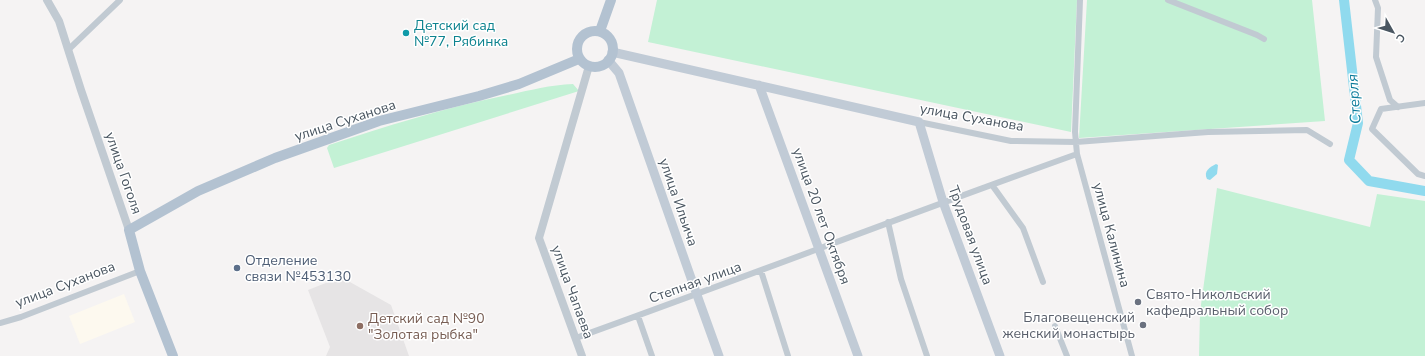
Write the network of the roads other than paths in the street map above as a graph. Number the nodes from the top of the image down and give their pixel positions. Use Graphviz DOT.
graph roads {
  1 [pos="47,0"];
  2 [pos="120,0"];
  3 [pos="611,0"];
  4 [pos="1080,0"];
  5 [pos="1168,0"];
  6 [pos="1375,0"];
  7 [pos="600,31"];
  8 [pos="1264,39"];
  9 [pos="68,50"];
  10 [pos="610,56"];
  11 [pos="579,58"];
  12 [pos="588,66"];
  13 [pos="759,85"];
  14 [pos="1425,103"];
  15 [pos="1398,107"];
  16 [pos="919,122"];
  17 [pos="1076,142"];
  18 [pos="1330,144"];
  19 [pos="1077,154"];
  20 [pos="1425,176"];
  21 [pos="992,185"];
  22 [pos="943,202"];
  23 [pos="888,222"];
  24 [pos="128,230"];
  25 [pos="820,248"];
  26 [pos="140,271"];
  27 [pos="761,271"];
  28 [pos="1043,282"];
  29 [pos="697,295"];
  30 [pos="638,316"];
  31 [pos="0,323"];
  32 [pos="1055,326"];
  33 [pos="576,338"];
  34 [pos="173,356"];
  35 [pos="582,356"];
  36 [pos="652,356"];
  37 [pos="719,356"];
  38 [pos="788,356"];
  39 [pos="858,356"];
  40 [pos="927,356"];
  41 [pos="1000,356"];
  42 [pos="1067,356"];
  43 [pos="1132,356"];
  1 -- 9 [label="street, улица Гоголя"];
  2 -- 9 [label="street"];
  3 -- 7 [label="main road"];
  4 -- 17 [label="street, улица Калинина"];
  5 -- 8 [label="street"];
  6 -- 15 [label="street"];
  7 -- 10 [label="main road"];
  7 -- 11 [label="main road"];
  9 -- 24 [label="street, улица Гоголя"];
  10 -- 12 [label="main road"];
  10 -- 13 [label="main road, улица Суханова"];
  10 -- 29 [label="main road, улица Ильича"];
  11 -- 12 [label="main road"];
  11 -- 24 [label="main road, улица Суханова"];
  12 -- 33 [label="street, улица Чапаева"];
  13 -- 16 [label="main road, улица Суханова"];
  13 -- 25 [label="main road, улица 20 лет Октября"];
  14 -- 15 [label="street"];
  15 -- 20 [label="street"];
  16 -- 17 [label="street, улица Суханова"];
  16 -- 22 [label="main road, Трудовая улица"];
  17 -- 18 [label="street, улица Суханова"];
  17 -- 19 [label="street, улица Калинина"];
  19 -- 21 [label="street, Степная улица"];
  19 -- 43 [label="street, улица Калинина"];
  21 -- 22 [label="street, Степная улица"];
  21 -- 28 [label="street"];
  22 -- 23 [label="street, Степная улица"];
  22 -- 41 [label="main road, Трудовая улица"];
  23 -- 25 [label="street, Степная улица"];
  23 -- 40 [label="street"];
  24 -- 26 [label="main road, улица Гоголя"];
  25 -- 27 [label="street, Степная улица"];
  25 -- 39 [label="main road, улица 20 лет Октября"];
  26 -- 31 [label="street, улица Суханова"];
  26 -- 34 [label="main road, улица Гоголя"];
  27 -- 29 [label="street, Степная улица"];
  27 -- 38 [label="street, Степная улица"];
  29 -- 30 [label="street, Степная улица"];
  29 -- 37 [label="main road, улица Ильича"];
  30 -- 33 [label="street, Степная улица"];
  30 -- 36 [label="street, Степная улица"];
  32 -- 42 [label="street"];
  33 -- 35 [label="street, улица Чапаева"];
}
